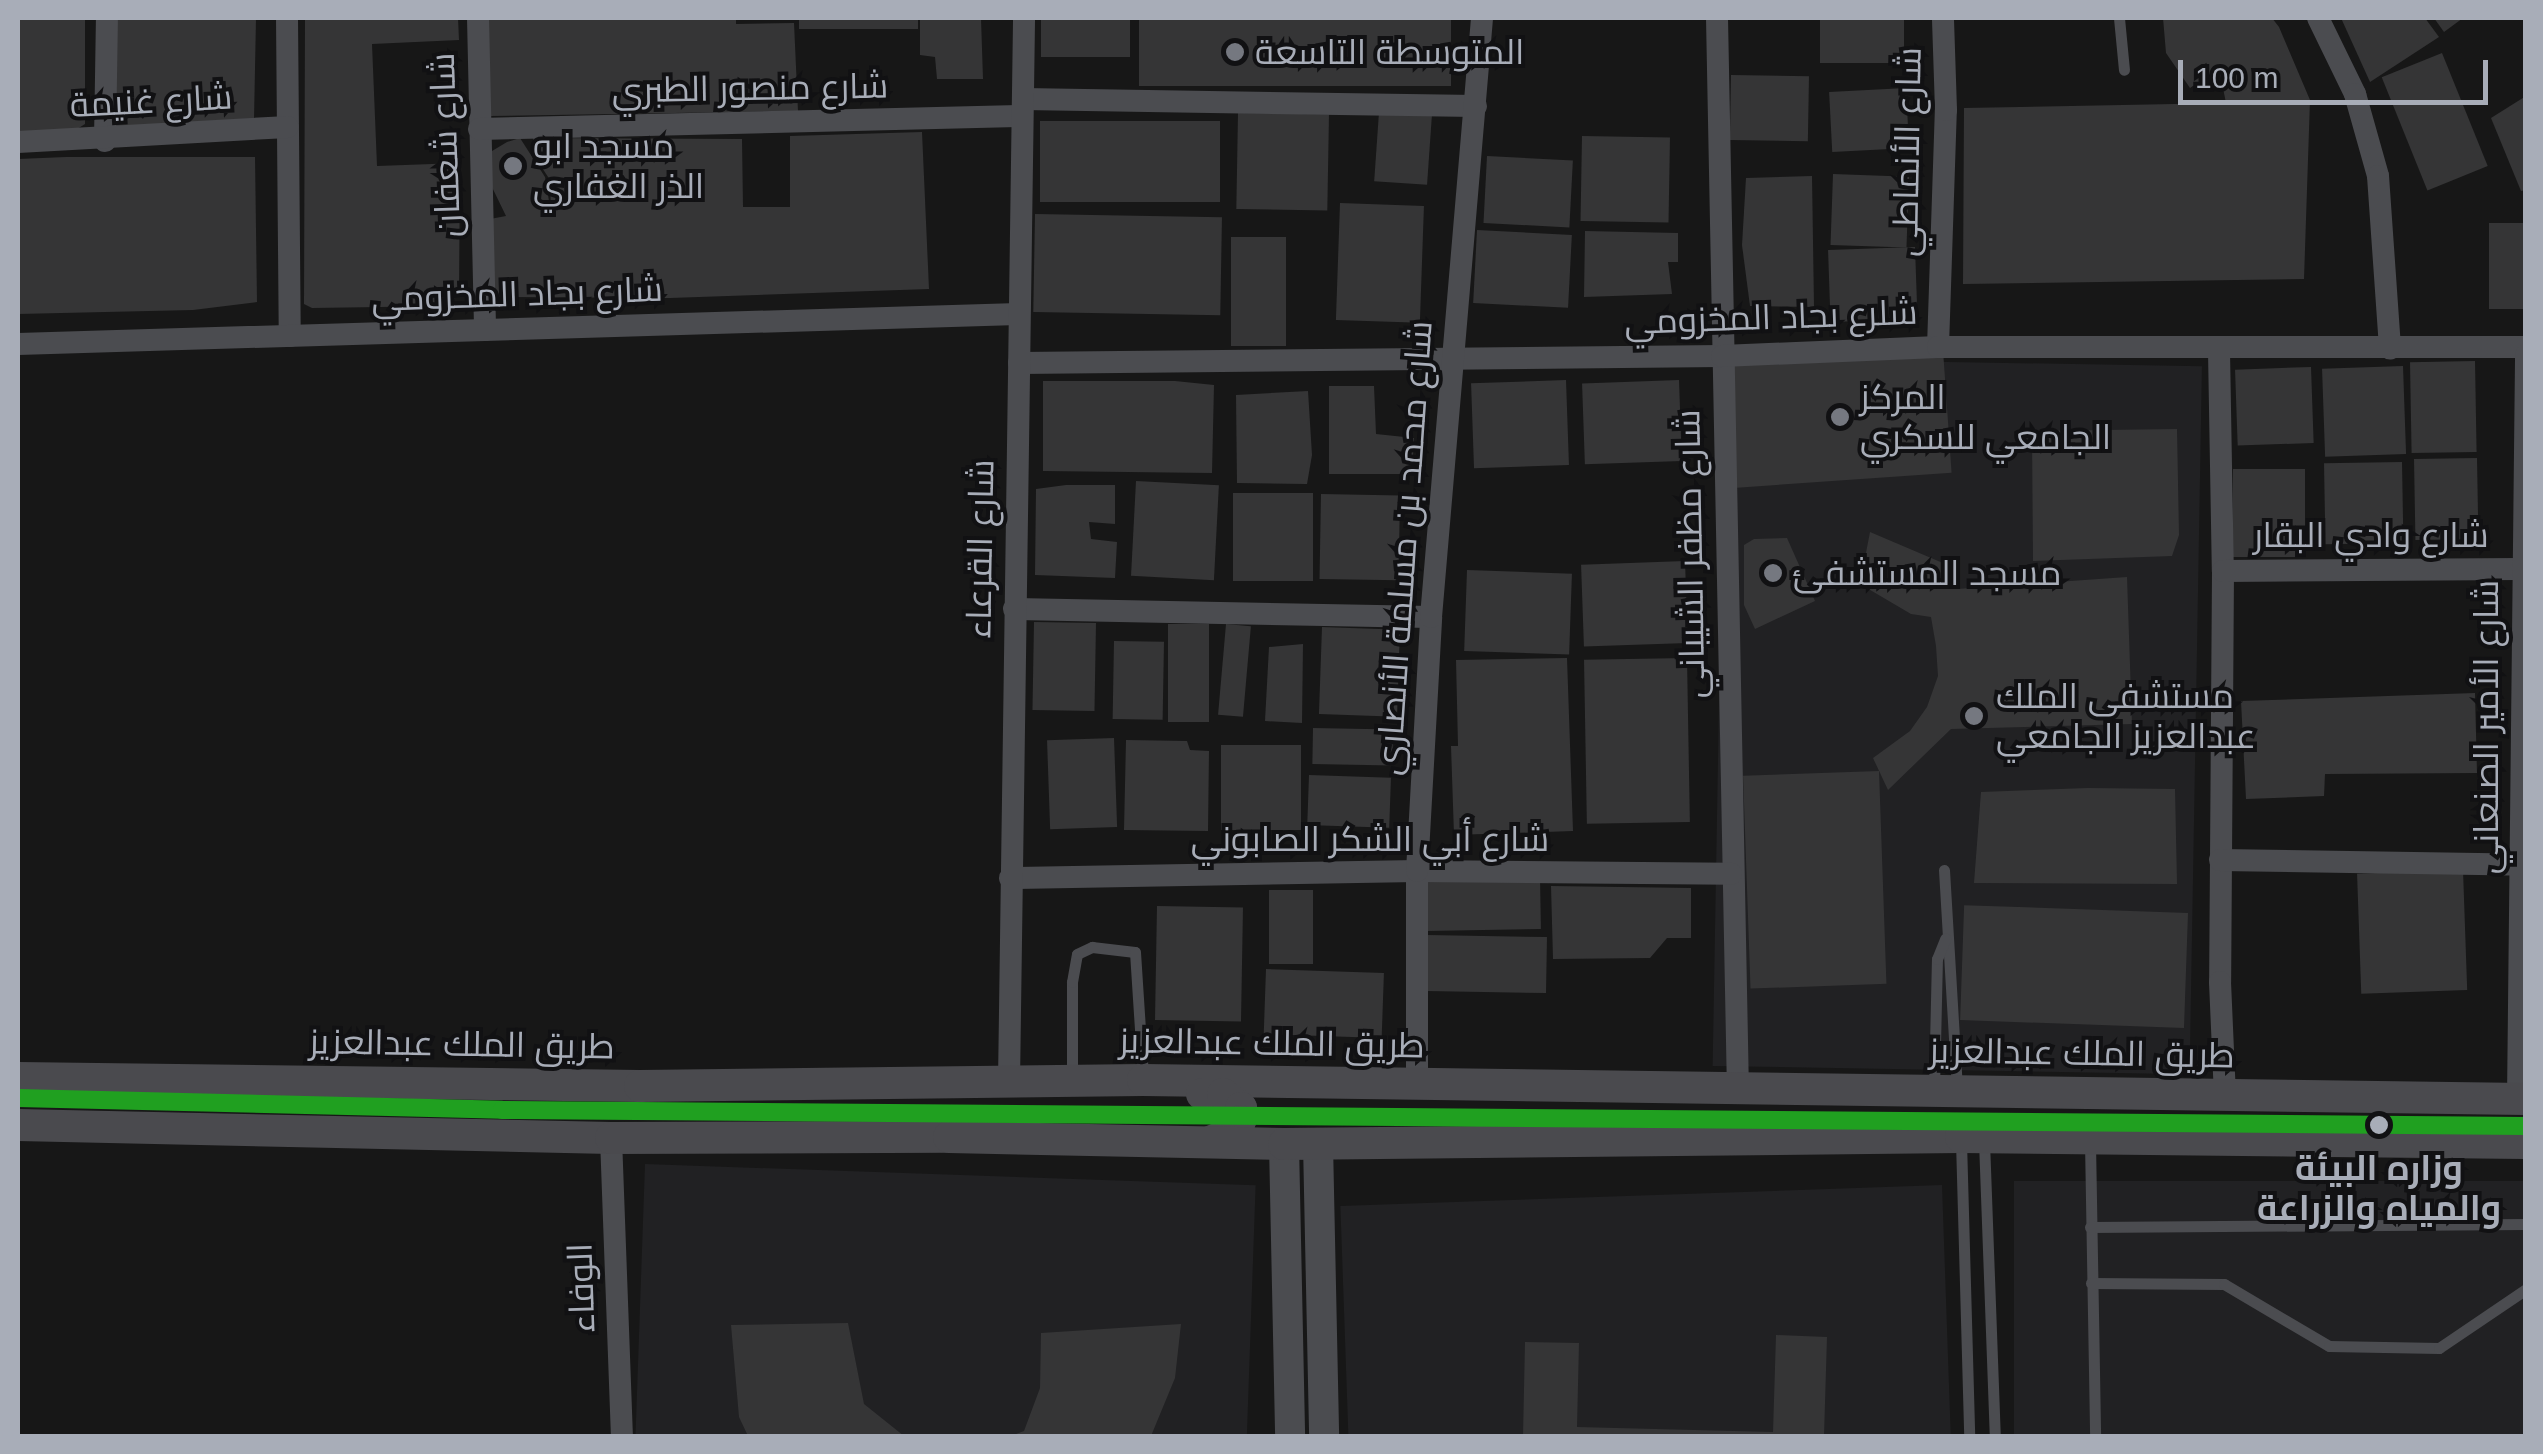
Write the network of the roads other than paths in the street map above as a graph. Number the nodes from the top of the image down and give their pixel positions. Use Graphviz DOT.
graph roads {
  1 [pos="108,18"];
  2 [pos="286,18"];
  3 [pos="478,18"];
  4 [pos="1024,18"];
  5 [pos="1482,18"];
  6 [pos="1717,18"];
  7 [pos="1944,18"];
  8 [pos="2119,18"];
  9 [pos="2318,18"];
  10 [pos="2124,70"];
  11 [pos="1476,106"];
  12 [pos="1022,107"];
  13 [pos="288,127"];
  14 [pos="479,130"];
  15 [pos="105,140"];
  16 [pos="18,142"];
  17 [pos="1019,314"];
  18 [pos="485,330"];
  19 [pos="290,336"];
  20 [pos="18,344"];
  21 [pos="1938,348"];
  22 [pos="2390,349"];
  23 [pos="2219,350"];
  24 [pos="2526,351"];
  25 [pos="1722,356"];
  26 [pos="1452,358"];
  27 [pos="1018,363"];
  28 [pos="2223,570"];
  29 [pos="2520,570"];
  30 [pos="1014,608"];
  31 [pos="1430,617"];
  32 [pos="2220,860"];
  33 [pos="2524,864"];
  34 [pos="1417,870"];
  35 [pos="1944,870"];
  36 [pos="1730,874"];
  37 [pos="1010,878"];
  38 [pos="1945,940"];
  39 [pos="18,1078"];
  40 [pos="1072,1080"];
  41 [pos="1143,1080"];
  42 [pos="1009,1082"];
  43 [pos="872,1084"];
  44 [pos="1417,1085"];
  45 [pos="1738,1089"];
  46 [pos="1946,1092"];
  47 [pos="2226,1094"];
  48 [pos="2522,1099"];
  49 [pos="18,1125"];
  50 [pos="1972,1137"];
  51 [pos="611,1138"];
  52 [pos="2090,1138"];
  53 [pos="1210,1142"];
  54 [pos="1318,1143"];
  55 [pos="2526,1143"];
  56 [pos="1284,1144"];
  57 [pos="2526,1224"];
  58 [pos="2090,1227"];
  59 [pos="2092,1283"];
  60 [pos="2526,1289"];
  61 [pos="622,1436"];
  62 [pos="1290,1436"];
  63 [pos="1324,1436"];
  64 [pos="1969,1436"];
  65 [pos="1995,1436"];
  66 [pos="2095,1436"];
  1 -- 15 [label="street"];
  2 -- 13 [label="street"];
  3 -- 14 [label="street, شارع شعفان"];
  4 -- 12 [label="street, شارع القرعاء"];
  5 -- 11 [label="street, شارع محمد بن مسلمة الأنصاري"];
  6 -- 25 [label="street, شارع مظفر الشيباني"];
  7 -- 21 [label="street, شارع الأنماطي"];
  8 -- 10 [label="lane"];
  9 -- 22 [label="street"];
  11 -- 12 [label="street, شارع منصور الطبري"];
  11 -- 26 [label="street, شارع محمد بن مسلمة الأنصاري"];
  12 -- 14 [label="street, شارع منصور الطبري"];
  12 -- 17 [label="street, شارع القرعاء"];
  13 -- 15 [label="street, شارع غنيمة"];
  13 -- 19 [label="street"];
  14 -- 18 [label="street, شارع شعفان"];
  15 -- 16 [label="street, شارع غنيمة"];
  17 -- 18 [label="street, شارع بجاد المخزومي"];
  17 -- 27 [label="street, شارع القرعاء"];
  18 -- 19 [label="street, شارع بجاد المخزومي"];
  19 -- 20 [label="street, شارع بجاد المخزومي"];
  21 -- 23 [label="street, شلرع بجاد المخزومي"];
  21 -- 25 [label="street, شلرع بجاد المخزومي"];
  22 -- 23 [label="street, شلرع بجاد المخزومي"];
  22 -- 24 [label="street, شلرع بجاد المخزومي"];
  23 -- 28 [label="street"];
  24 -- 29 [label="street, شارع الأمير الصنعاني"];
  25 -- 26 [label="street, شلرع بجاد المخزومي"];
  25 -- 36 [label="street, شارع مظفر الشيباني"];
  26 -- 27 [label="street, شلرع بجاد المخزومي"];
  26 -- 31 [label="street, شارع محمد بن مسلمة الأنصاري"];
  27 -- 30 [label="street, شارع القرعاء"];
  28 -- 29 [label="street, شارع وادي البقار"];
  28 -- 32 [label="street"];
  29 -- 33 [label="street, شارع الأمير الصنعاني"];
  30 -- 31 [label="street"];
  30 -- 37 [label="street, شارع القرعاء"];
  31 -- 34 [label="street, شارع محمد بن مسلمة الأنصاري"];
  32 -- 33 [label="street"];
  32 -- 47 [label="street"];
  33 -- 48 [label="street, شارع الأمير الصنعاني"];
  34 -- 36 [label="street, شارع أبي الشكر الصابوني"];
  34 -- 37 [label="street, شارع أبي الشكر الصابوني"];
  34 -- 44 [label="street, شارع محمد بن مسلمة الأنصاري"];
  35 -- 38 [label="lane"];
  36 -- 45 [label="street, شارع مظفر الشيباني"];
  37 -- 42 [label="street, شارع القرعاء"];
  38 -- 46 [label="lane"];
  38 -- 46 [label="lane"];
  39 -- 43 [label="main road, طريق الملك عبدالعزيز"];
  40 -- 41 [label="main road, طريق الملك عبدالعزيز"];
  40 -- 41 [label="lane"];
  40 -- 42 [label="main road, طريق الملك عبدالعزيز"];
  41 -- 44 [label="main road, طريق الملك عبدالعزيز"];
  42 -- 43 [label="main road, طريق الملك عبدالعزيز"];
  43 -- 53 [label="main road"];
  44 -- 45 [label="main road, طريق الملك عبدالعزيز"];
  45 -- 46 [label="main road, طريق الملك عبدالعزيز"];
  46 -- 47 [label="main road, طريق الملك عبدالعزيز"];
  47 -- 48 [label="main road, طريق الملك عبدالعزيز"];
  49 -- 51 [label="main road"];
  50 -- 52 [label="main road"];
  50 -- 54 [label="main road"];
  50 -- 64 [label="lane"];
  50 -- 65 [label="lane"];
  51 -- 53 [label="main road"];
  51 -- 61 [label="street, الوفاء"];
  52 -- 55 [label="main road"];
  52 -- 58 [label="lane"];
  53 -- 56 [label="main road"];
  54 -- 56 [label="main road"];
  54 -- 63 [label="street"];
  56 -- 62 [label="street"];
  57 -- 58 [label="lane"];
  58 -- 59 [label="lane"];
  59 -- 60 [label="lane"];
  59 -- 66 [label="lane"];
}
